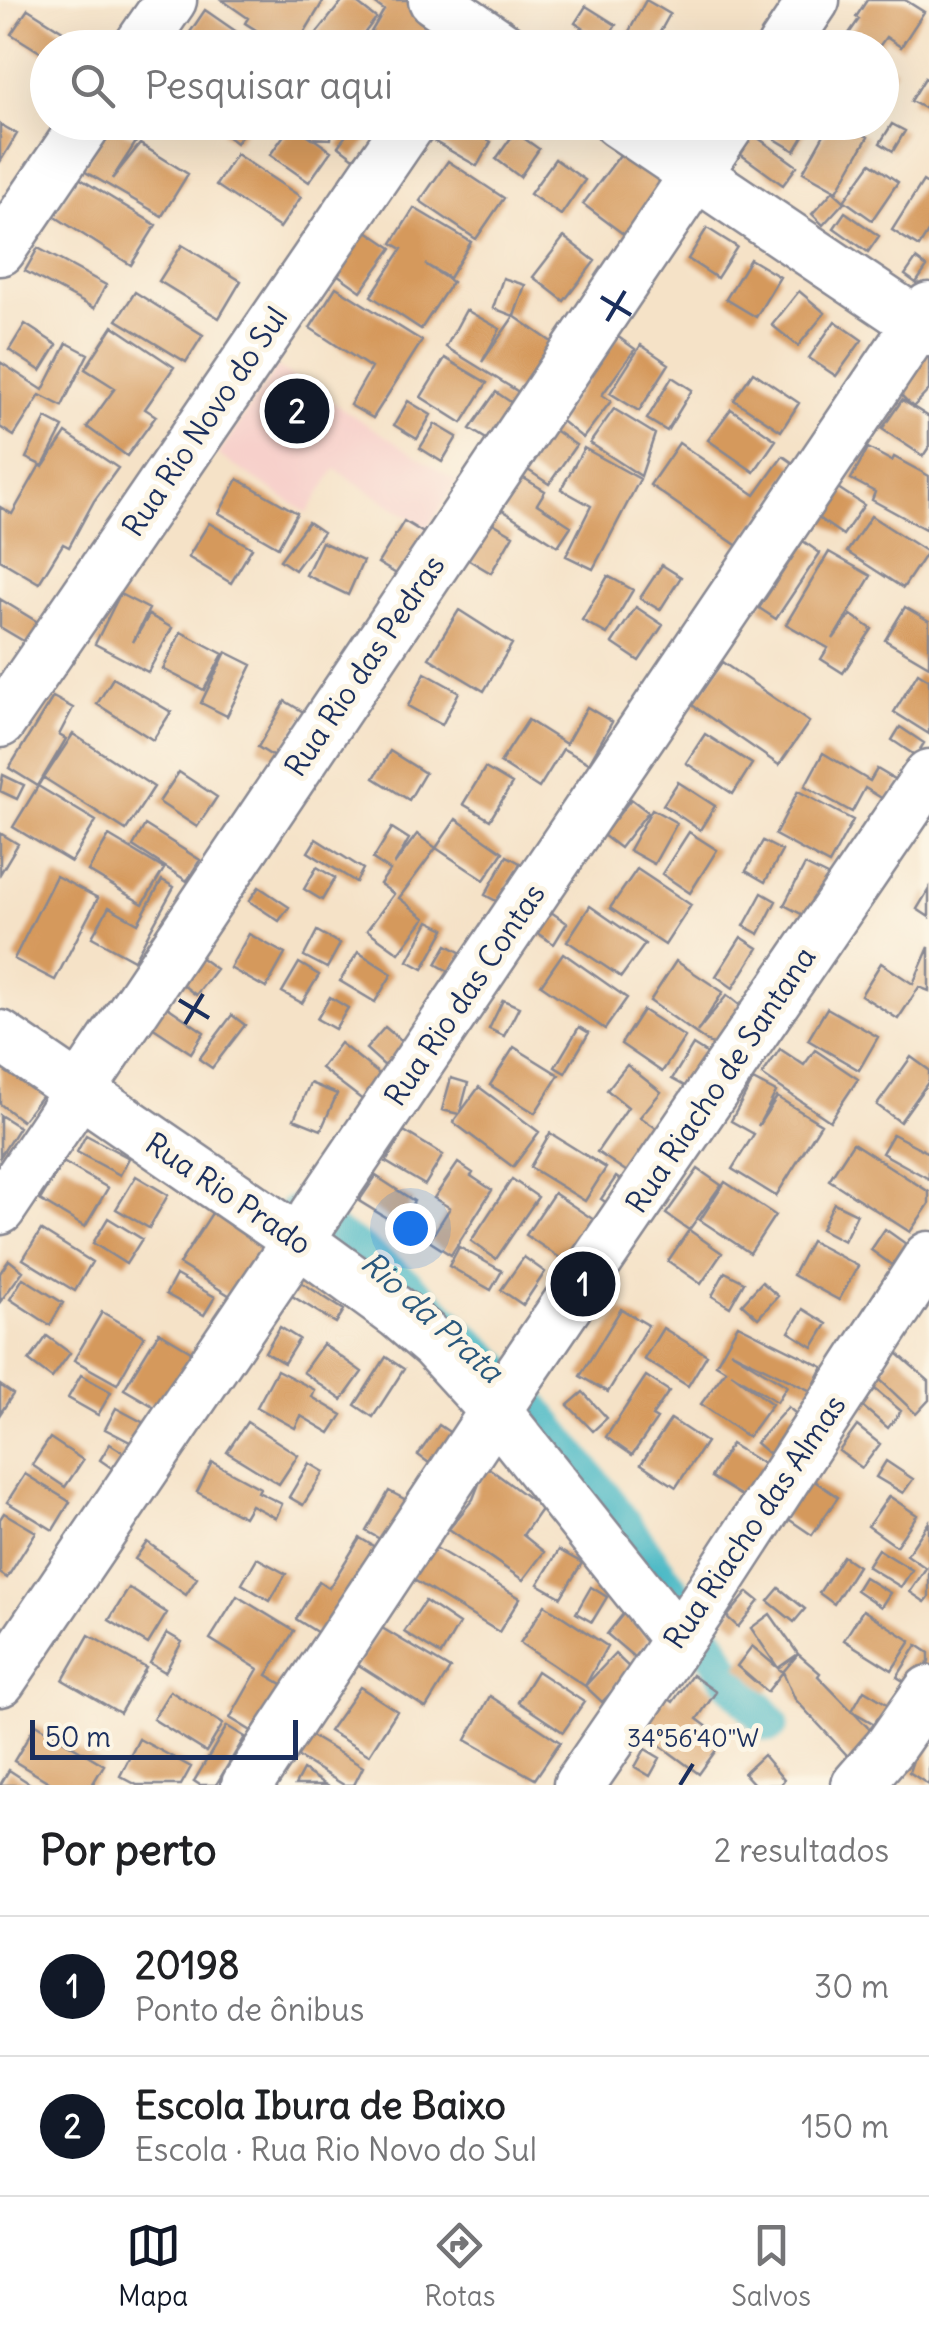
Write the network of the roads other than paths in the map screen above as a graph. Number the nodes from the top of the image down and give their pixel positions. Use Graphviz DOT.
graph roads {
  1 [pos="171,0"];
  2 [pos="434,0"];
  3 [pos="814,0"];
  4 [pos="150,30"];
  5 [pos="482,30"];
  6 [pos="794,30"];
  7 [pos="75,140"];
  8 [pos="399,140"];
  9 [pos="645,140"];
  10 [pos="718,140"];
  11 [pos="696,174"];
  12 [pos="0,250"];
  13 [pos="925,321"];
  14 [pos="0,722"];
  15 [pos="929,775"];
  16 [pos="0,1036"];
  17 [pos="89,1078"];
  18 [pos="0,1210"];
  19 [pos="308,1228"];
  20 [pos="929,1257"];
  21 [pos="503,1401"];
  22 [pos="686,1628"];
  23 [pos="0,1681"];
  24 [pos="929,1691"];
  25 [pos="859,1783"];
  26 [pos="247,1785"];
  27 [pos="578,1785"];
  1 -- 4 [label="street"];
  2 -- 5 [label="street"];
  3 -- 6 [label="street"];
  7 -- 12 [label="street"];
  8 -- 14 [label="street, Rua Rio Novo do Sul"];
  9 -- 11 [label="street"];
  10 -- 11 [label="street, Rua Rio das Pedras"];
  11 -- 13 [label="street"];
  11 -- 17 [label="street, Rua Rio das Pedras"];
  13 -- 19 [label="street, Rua Rio das Contas"];
  15 -- 21 [label="street, Rua Riacho de Santana"];
  16 -- 17 [label="street, Rua Rio Prado"];
  17 -- 18 [label="street, Rua Rio das Pedras"];
  17 -- 19 [label="street, Rua Rio Prado"];
  19 -- 21 [label="street, Rua Rio Prado"];
  19 -- 23 [label="street, Rua Rio das Contas"];
  20 -- 22 [label="street, Rua Riacho das Almas"];
  21 -- 22 [label="street, Rua Rio Prado"];
  21 -- 26 [label="street, Rua Riacho de Santana"];
  22 -- 27 [label="street, Rua Riacho das Almas"];
  24 -- 25 [label="street"];
}
